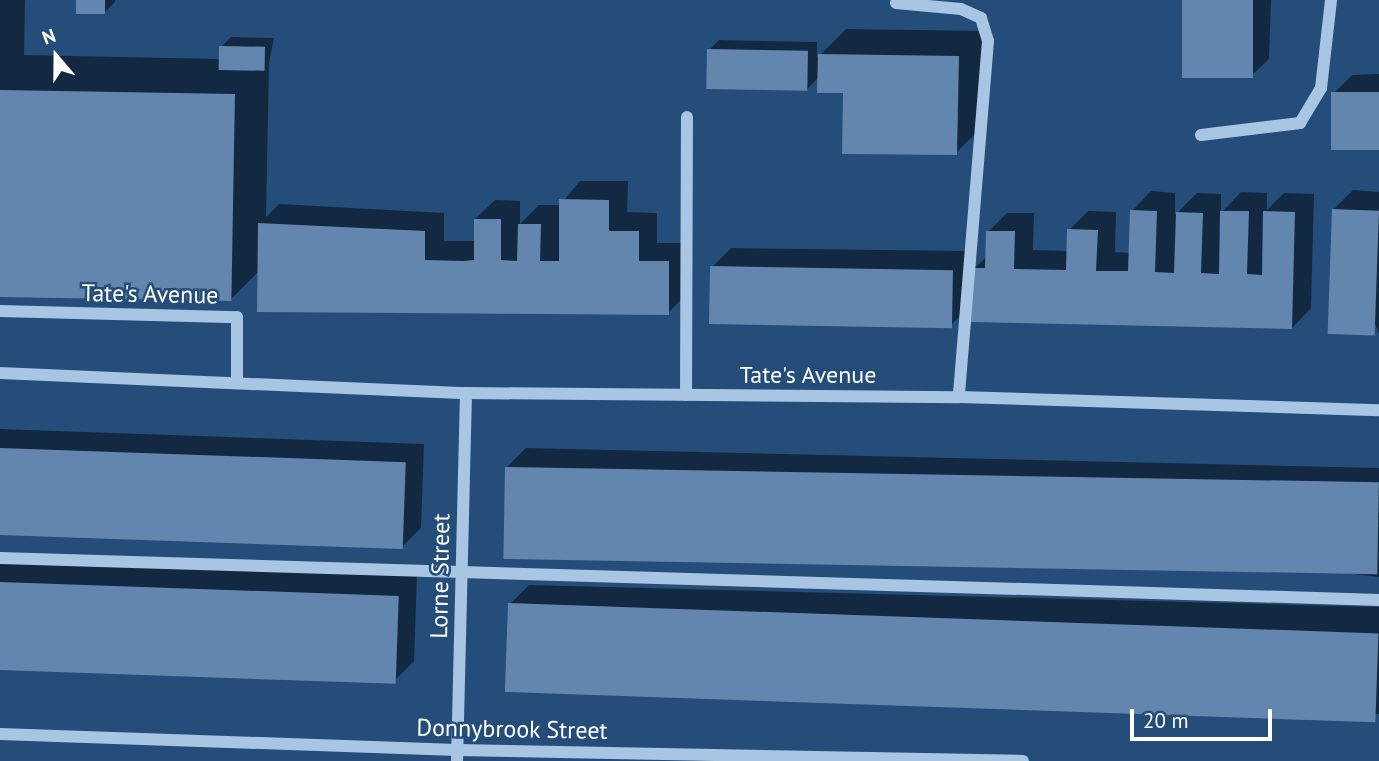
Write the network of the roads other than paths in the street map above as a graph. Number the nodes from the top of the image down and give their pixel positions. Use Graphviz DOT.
graph roads {
  1 [pos="1331,0"];
  2 [pos="896,4"];
  3 [pos="687,117"];
  4 [pos="1201,135"];
  5 [pos="0,311"];
  6 [pos="0,373"];
  7 [pos="237,380"];
  8 [pos="466,393"];
  9 [pos="686,395"];
  10 [pos="959,397"];
  11 [pos="1379,410"];
  12 [pos="0,558"];
  13 [pos="461,572"];
  14 [pos="1379,600"];
  15 [pos="0,734"];
  16 [pos="457,755"];
  17 [pos="1023,761"];
  1 -- 4 [label="street"];
  2 -- 10 [label="street"];
  3 -- 9 [label="street"];
  5 -- 7 [label="street, Tate's Avenue"];
  6 -- 7 [label="street, Tate's Avenue"];
  7 -- 8 [label="street, Tate's Avenue"];
  8 -- 9 [label="street, Tate's Avenue"];
  8 -- 13 [label="street, Lorne Street"];
  9 -- 10 [label="street, Tate's Avenue"];
  10 -- 11 [label="street, Tate's Avenue"];
  12 -- 13 [label="street"];
  13 -- 14 [label="street"];
  13 -- 16 [label="street, Lorne Street"];
  15 -- 16 [label="street, Donnybrook Street"];
  16 -- 17 [label="street, Donnybrook Street"];
}
